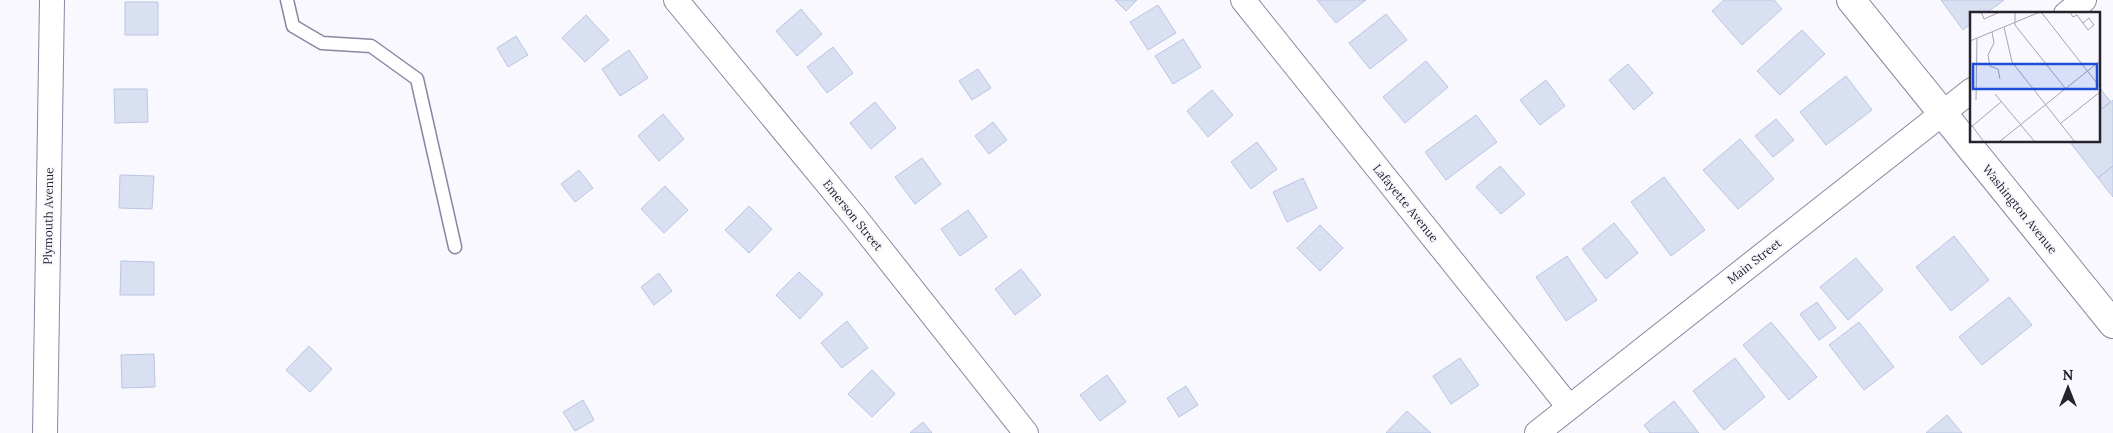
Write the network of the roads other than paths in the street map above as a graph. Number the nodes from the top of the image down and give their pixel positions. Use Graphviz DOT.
graph roads {
  1 [pos="52,0"];
  2 [pos="287,0"];
  3 [pos="676,0"];
  4 [pos="1243,0"];
  5 [pos="1851,0"];
  6 [pos="2084,0"];
  7 [pos="2069,12"];
  8 [pos="1970,92"];
  9 [pos="1943,113"];
  10 [pos="455,247"];
  11 [pos="2113,324"];
  12 [pos="1569,407"];
  13 [pos="45,433"];
  14 [pos="1026,433"];
  15 [pos="1537,433"];
  1 -- 13 [label="street, Plymouth Avenue"];
  2 -- 10 [label="lane"];
  3 -- 14 [label="street, Emerson Street"];
  4 -- 12 [label="street, Lafayette Avenue"];
  5 -- 9 [label="main road, Washington Avenue"];
  6 -- 7 [label="street"];
  8 -- 9 [label="street, Main Street"];
  9 -- 11 [label="main road, Washington Avenue"];
  9 -- 12 [label="street, Main Street"];
  12 -- 15 [label="street, Main Street"];
}
